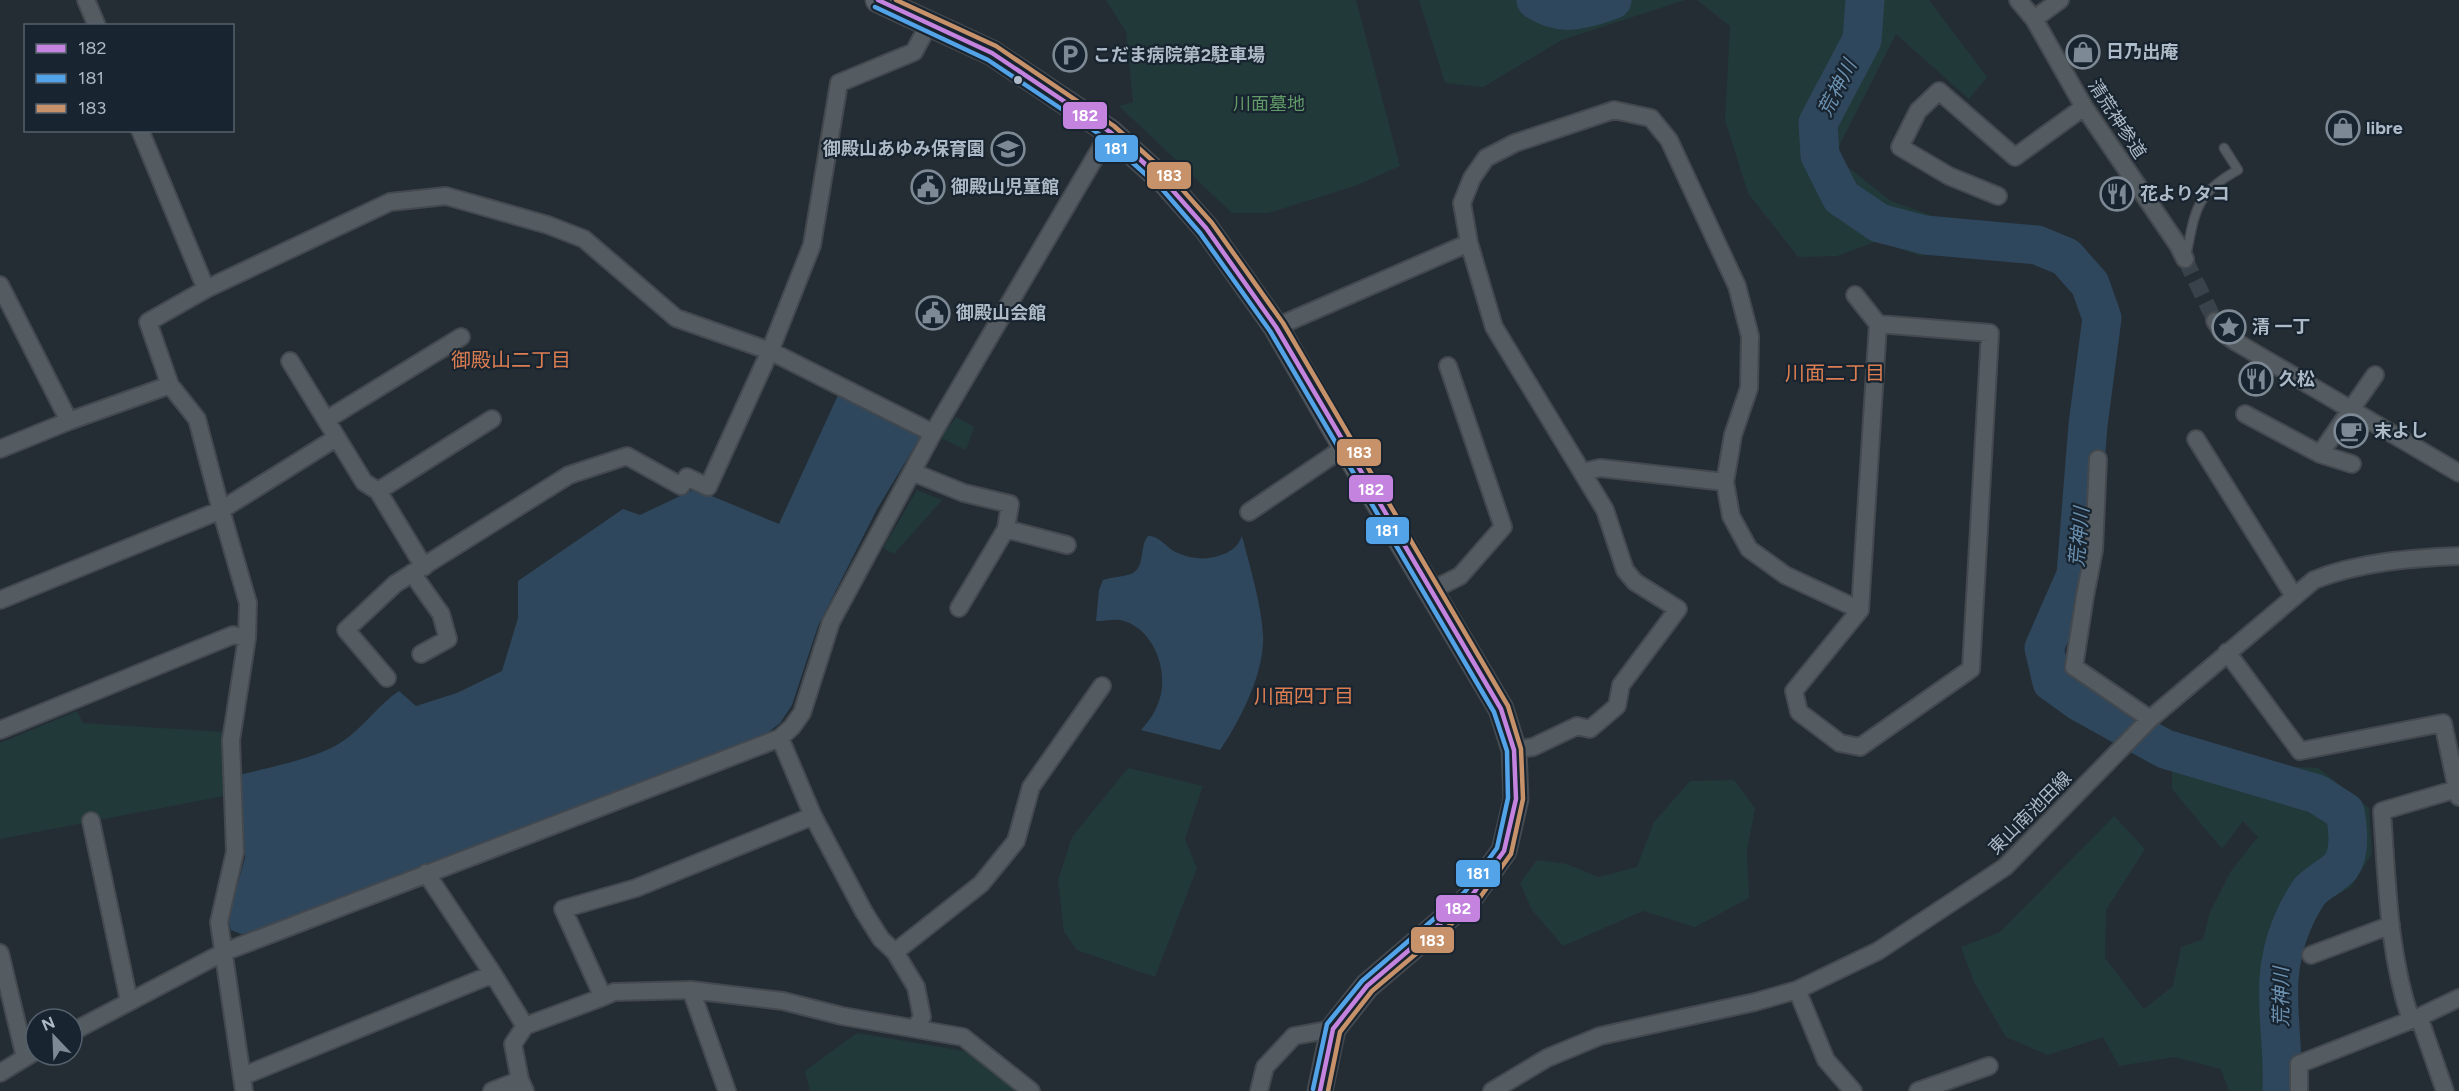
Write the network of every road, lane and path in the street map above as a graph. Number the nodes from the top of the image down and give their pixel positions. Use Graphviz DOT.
graph roads {
  1 [pos="86,0"];
  2 [pos="878,0"];
  3 [pos="2018,0"];
  4 [pos="2060,0"];
  5 [pos="2034,20"];
  6 [pos="96,24"];
  7 [pos="929,24"];
  8 [pos="2084,107"];
  9 [pos="142,132"];
  10 [pos="1110,132"];
  11 [pos="2224,148"];
  12 [pos="1998,196"];
  13 [pos="1469,243"];
  14 [pos="2185,259"];
  15 [pos="0,285"];
  16 [pos="207,289"];
  17 [pos="1855,295"];
  18 [pos="2215,321"];
  19 [pos="1878,324"];
  20 [pos="1276,327"];
  21 [pos="461,337"];
  22 [pos="770,351"];
  23 [pos="290,361"];
  24 [pos="1448,366"];
  25 [pos="2375,375"];
  26 [pos="170,385"];
  27 [pos="2351,409"];
  28 [pos="2245,414"];
  29 [pos="492,419"];
  30 [pos="326,420"];
  31 [pos="69,421"];
  32 [pos="933,433"];
  33 [pos="336,438"];
  34 [pos="2196,440"];
  35 [pos="1345,447"];
  36 [pos="0,449"];
  37 [pos="2320,454"];
  38 [pos="2098,459"];
  39 [pos="2352,464"];
  40 [pos="912,472"];
  41 [pos="1583,472"];
  42 [pos="2459,473"];
  43 [pos="1725,482"];
  44 [pos="378,491"];
  45 [pos="221,510"];
  46 [pos="1249,512"];
  47 [pos="1006,529"];
  48 [pos="1066,545"];
  49 [pos="2459,556"];
  50 [pos="418,570"];
  51 [pos="1430,591"];
  52 [pos="2294,596"];
  53 [pos="0,600"];
  54 [pos="959,608"];
  55 [pos="1860,610"];
  56 [pos="247,638"];
  57 [pos="2226,652"];
  58 [pos="421,654"];
  59 [pos="387,678"];
  60 [pos="1102,686"];
  61 [pos="2147,722"];
  62 [pos="0,730"];
  63 [pos="780,738"];
  64 [pos="1514,750"];
  65 [pos="2458,793"];
  66 [pos="813,816"];
  67 [pos="90,820"];
  68 [pos="426,873"];
  69 [pos="2391,925"];
  70 [pos="0,952"];
  71 [pos="224,952"];
  72 [pos="895,952"];
  73 [pos="2311,955"];
  74 [pos="494,974"];
  75 [pos="690,990"];
  76 [pos="1797,990"];
  77 [pos="603,997"];
  78 [pos="2459,998"];
  79 [pos="129,1001"];
  80 [pos="2415,1018"];
  81 [pos="84,1025"];
  82 [pos="525,1026"];
  83 [pos="916,1027"];
  84 [pos="1332,1029"];
  85 [pos="24,1034"];
  86 [pos="24,1058"];
  87 [pos="1989,1066"];
  88 [pos="0,1073"];
  89 [pos="244,1083"];
  90 [pos="523,1085"];
  91 [pos="492,1091"];
  92 [pos="728,1091"];
  93 [pos="1031,1091"];
  94 [pos="1259,1091"];
  95 [pos="1320,1091"];
  96 [pos="1492,1091"];
  97 [pos="1853,1091"];
  98 [pos="1918,1091"];
  99 [pos="2299,1091"];
  100 [pos="2445,1091"];
  1 -- 6 [label="street"];
  2 -- 7 [label="street"];
  3 -- 5 [label="street, 清荒神参道"];
  4 -- 5 [label="street"];
  5 -- 8 [label="street, 清荒神参道"];
  7 -- 10 [label="street"];
  7 -- 22 [label="street"];
  8 -- 12 [label="street"];
  8 -- 14 [label="street, 清荒神参道"];
  9 -- 16 [label="street"];
  10 -- 20 [label="street"];
  10 -- 32 [label="street"];
  11 -- 14 [label="lane"];
  13 -- 20 [label="street"];
  13 -- 41 [label="street"];
  13 -- 43 [label="street"];
  15 -- 31 [label="street"];
  16 -- 22 [label="street"];
  16 -- 26 [label="street"];
  17 -- 19 [label="street"];
  18 -- 27 [label="street"];
  19 -- 55 [label="street"];
  19 -- 55 [label="street"];
  20 -- 35 [label="street"];
  21 -- 30 [label="street"];
  22 -- 32 [label="street"];
  22 -- 50 [label="street"];
  23 -- 30 [label="street"];
  24 -- 51 [label="street"];
  25 -- 27 [label="street"];
  26 -- 31 [label="street"];
  26 -- 45 [label="street"];
  27 -- 37 [label="street"];
  27 -- 42 [label="street"];
  28 -- 37 [label="street"];
  29 -- 44 [label="street"];
  30 -- 33 [label="street"];
  31 -- 36 [label="street"];
  32 -- 40 [label="street"];
  33 -- 44 [label="street"];
  33 -- 45 [label="street"];
  34 -- 52 [label="street"];
  35 -- 46 [label="street"];
  35 -- 51 [label="street"];
  37 -- 39 [label="street"];
  38 -- 61 [label="street"];
  40 -- 47 [label="street"];
  40 -- 63 [label="street"];
  41 -- 43 [label="street"];
  41 -- 64 [label="street"];
  43 -- 55 [label="street"];
  44 -- 50 [label="street"];
  45 -- 53 [label="street"];
  45 -- 56 [label="street"];
  47 -- 48 [label="street"];
  47 -- 54 [label="street"];
  49 -- 52 [label="street, 東山南池田線"];
  50 -- 58 [label="street"];
  50 -- 59 [label="street"];
  51 -- 64 [label="street"];
  52 -- 57 [label="street, 東山南池田線"];
  56 -- 62 [label="street"];
  56 -- 71 [label="street"];
  57 -- 61 [label="street, 東山南池田線"];
  57 -- 65 [label="street"];
  60 -- 72 [label="street"];
  61 -- 76 [label="street, 東山南池田線"];
  63 -- 66 [label="street"];
  63 -- 68 [label="street"];
  64 -- 84 [label="street"];
  65 -- 69 [label="street"];
  66 -- 72 [label="street"];
  66 -- 77 [label="street"];
  67 -- 79 [label="street"];
  68 -- 71 [label="street"];
  68 -- 74 [label="street"];
  69 -- 73 [label="street"];
  69 -- 80 [label="street"];
  70 -- 85 [label="street"];
  71 -- 79 [label="street"];
  71 -- 89 [label="street"];
  72 -- 83 [label="street"];
  74 -- 82 [label="street"];
  74 -- 89 [label="street"];
  75 -- 77 [label="street"];
  75 -- 83 [label="street"];
  75 -- 92 [label="street"];
  76 -- 96 [label="street, 東山南池田線"];
  76 -- 97 [label="street"];
  77 -- 82 [label="street"];
  78 -- 80 [label="street"];
  79 -- 81 [label="street"];
  80 -- 99 [label="street"];
  80 -- 100 [label="street"];
  82 -- 90 [label="street"];
  83 -- 93 [label="street"];
  84 -- 94 [label="street"];
  84 -- 95 [label="street"];
  86 -- 88 [label="street"];
  87 -- 98 [label="street"];
  90 -- 91 [label="street"];
}
